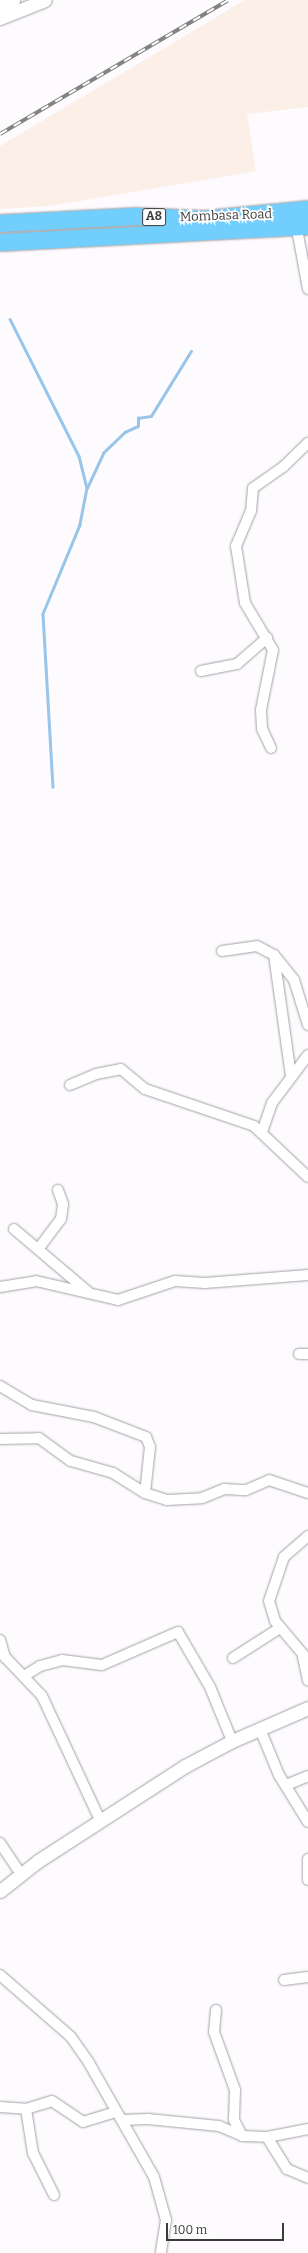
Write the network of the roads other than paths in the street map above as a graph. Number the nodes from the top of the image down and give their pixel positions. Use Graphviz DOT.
graph roads {
  1 [pos="13,0"];
  2 [pos="45,0"];
  3 [pos="0,5"];
  4 [pos="0,18"];
  5 [pos="308,209"];
  6 [pos="0,223"];
  7 [pos="302,227"];
  8 [pos="0,242"];
  9 [pos="308,289"];
  10 [pos="308,443"];
  11 [pos="266,638"];
  12 [pos="201,671"];
  13 [pos="271,748"];
  14 [pos="222,951"];
  15 [pos="274,955"];
  16 [pos="308,1025"];
  17 [pos="308,1055"];
  18 [pos="291,1076"];
  19 [pos="70,1085"];
  20 [pos="262,1132"];
  21 [pos="308,1177"];
  22 [pos="58,1190"];
  23 [pos="14,1229"];
  24 [pos="39,1248"];
  25 [pos="308,1275"];
  26 [pos="0,1287"];
  27 [pos="87,1291"];
  28 [pos="0,1386"];
  29 [pos="0,1439"];
  30 [pos="145,1493"];
  31 [pos="308,1493"];
  32 [pos="308,1536"];
  33 [pos="280,1628"];
  34 [pos="0,1640"];
  35 [pos="2,1658"];
  36 [pos="233,1658"];
  37 [pos="306,1658"];
  38 [pos="24,1676"];
  39 [pos="308,1680"];
  40 [pos="308,1708"];
  41 [pos="260,1729"];
  42 [pos="232,1740"];
  43 [pos="308,1776"];
  44 [pos="286,1785"];
  45 [pos="100,1820"];
  46 [pos="308,1822"];
  47 [pos="0,1843"];
  48 [pos="308,1859"];
  49 [pos="21,1874"];
  50 [pos="308,1880"];
  51 [pos="0,1891"];
  52 [pos="0,1975"];
  53 [pos="308,1977"];
  54 [pos="284,1980"];
  55 [pos="216,2010"];
  56 [pos="0,2106"];
  57 [pos="26,2109"];
  58 [pos="119,2116"];
  59 [pos="234,2120"];
  60 [pos="222,2127"];
  61 [pos="308,2129"];
  62 [pos="242,2136"];
  63 [pos="267,2137"];
  64 [pos="308,2178"];
  65 [pos="54,2195"];
  66 [pos="161,2253"];
  1 -- 3 [label="street"];
  2 -- 4 [label="street"];
  5 -- 6 [label="highway, Mombasa Road / A8"];
  7 -- 8 [label="highway, Mombasa Road / A8"];
  7 -- 9 [label="street"];
  10 -- 11 [label="street"];
  11 -- 12 [label="street"];
  11 -- 13 [label="street"];
  14 -- 15 [label="street"];
  15 -- 16 [label="street"];
  15 -- 18 [label="street"];
  17 -- 18 [label="street"];
  18 -- 20 [label="street"];
  19 -- 20 [label="street"];
  20 -- 21 [label="street"];
  22 -- 24 [label="street"];
  23 -- 24 [label="street"];
  24 -- 27 [label="street"];
  25 -- 27 [label="street"];
  26 -- 27 [label="street"];
  28 -- 30 [label="street"];
  29 -- 30 [label="street"];
  30 -- 31 [label="street"];
  32 -- 33 [label="street"];
  33 -- 36 [label="street"];
  33 -- 37 [label="street"];
  34 -- 35 [label="street"];
  35 -- 38 [label="street"];
  37 -- 39 [label="street"];
  38 -- 42 [label="street"];
  38 -- 45 [label="street"];
  40 -- 41 [label="street"];
  41 -- 42 [label="street"];
  41 -- 44 [label="street"];
  42 -- 45 [label="street"];
  43 -- 44 [label="street"];
  44 -- 46 [label="street"];
  45 -- 49 [label="street"];
  47 -- 49 [label="street"];
  48 -- 50 [label="street"];
  49 -- 51 [label="street"];
  52 -- 58 [label="street"];
  53 -- 54 [label="street"];
  55 -- 59 [label="street"];
  56 -- 57 [label="street"];
  57 -- 58 [label="street"];
  57 -- 65 [label="street"];
  58 -- 60 [label="street"];
  58 -- 66 [label="street"];
  59 -- 60 [label="street"];
  59 -- 62 [label="street"];
  60 -- 62 [label="street"];
  61 -- 63 [label="street"];
  62 -- 63 [label="street"];
  63 -- 64 [label="street"];
}
